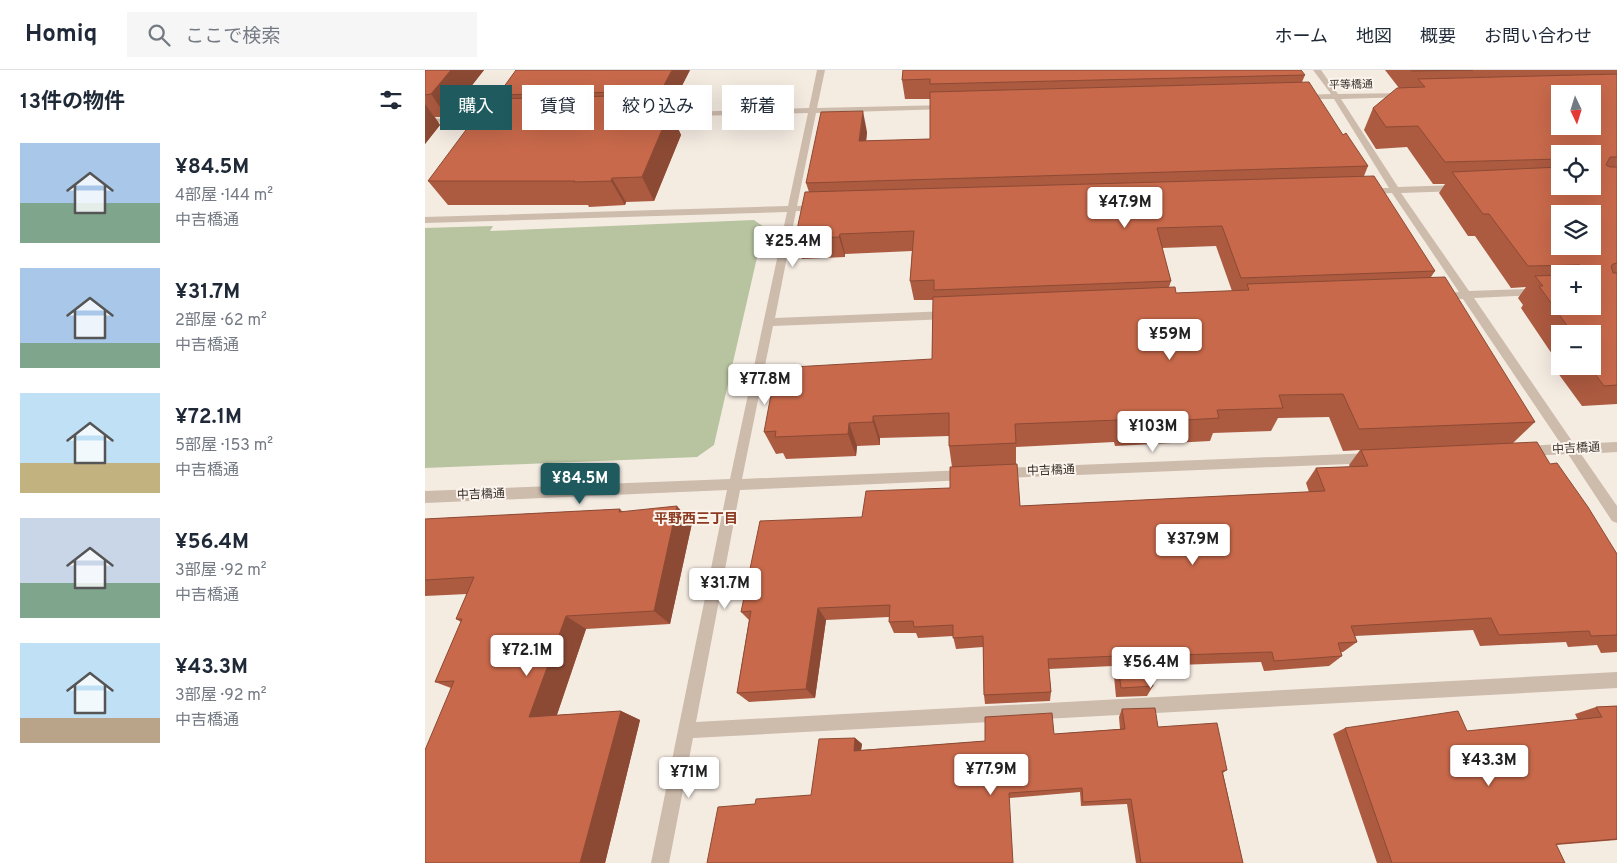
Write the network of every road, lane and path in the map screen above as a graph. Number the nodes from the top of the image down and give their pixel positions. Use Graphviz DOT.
graph roads {
  1 [pos="821,70"];
  2 [pos="1317,70"];
  3 [pos="1414,95"];
  4 [pos="1336,96"];
  5 [pos="1297,98"];
  6 [pos="961,107"];
  7 [pos="813,111"];
  8 [pos="712,113"];
  9 [pos="425,121"];
  10 [pos="440,121"];
  11 [pos="1473,188"];
  12 [pos="1395,190"];
  13 [pos="1355,191"];
  14 [pos="832,207"];
  15 [pos="793,208"];
  16 [pos="425,220"];
  17 [pos="1551,291"];
  18 [pos="1467,295"];
  19 [pos="1427,296"];
  20 [pos="964,315"];
  21 [pos="769,322"];
  22 [pos="1617,447"];
  23 [pos="1572,449"];
  24 [pos="1512,452"];
  25 [pos="1382,457"];
  26 [pos="735,484"];
  27 [pos="425,497"];
  28 [pos="1617,517"];
  29 [pos="1617,680"];
  30 [pos="687,730"];
  31 [pos="660,863"];
  1 -- 7 [label="street"];
  2 -- 4 [label="street"];
  3 -- 4 [label="street, 平等橋通"];
  4 -- 5 [label="street, 平等橋通"];
  4 -- 12 [label="street"];
  6 -- 7 [label="street"];
  7 -- 8 [label="street"];
  7 -- 15 [label="street"];
  9 -- 10 [label="street"];
  11 -- 12 [label="street"];
  12 -- 13 [label="street"];
  12 -- 18 [label="street"];
  14 -- 15 [label="street"];
  15 -- 16 [label="street"];
  15 -- 21 [label="street"];
  17 -- 18 [label="street"];
  18 -- 19 [label="street"];
  18 -- 23 [label="street"];
  20 -- 21 [label="street"];
  21 -- 26 [label="street"];
  22 -- 23 [label="street, 中吉橋通"];
  23 -- 24 [label="street, 中吉橋通"];
  23 -- 28 [label="street"];
  25 -- 26 [label="street, 中吉橋通"];
  26 -- 27 [label="street, 中吉橋通"];
  26 -- 30 [label="street"];
  29 -- 30 [label="street"];
  30 -- 31 [label="street"];
}
